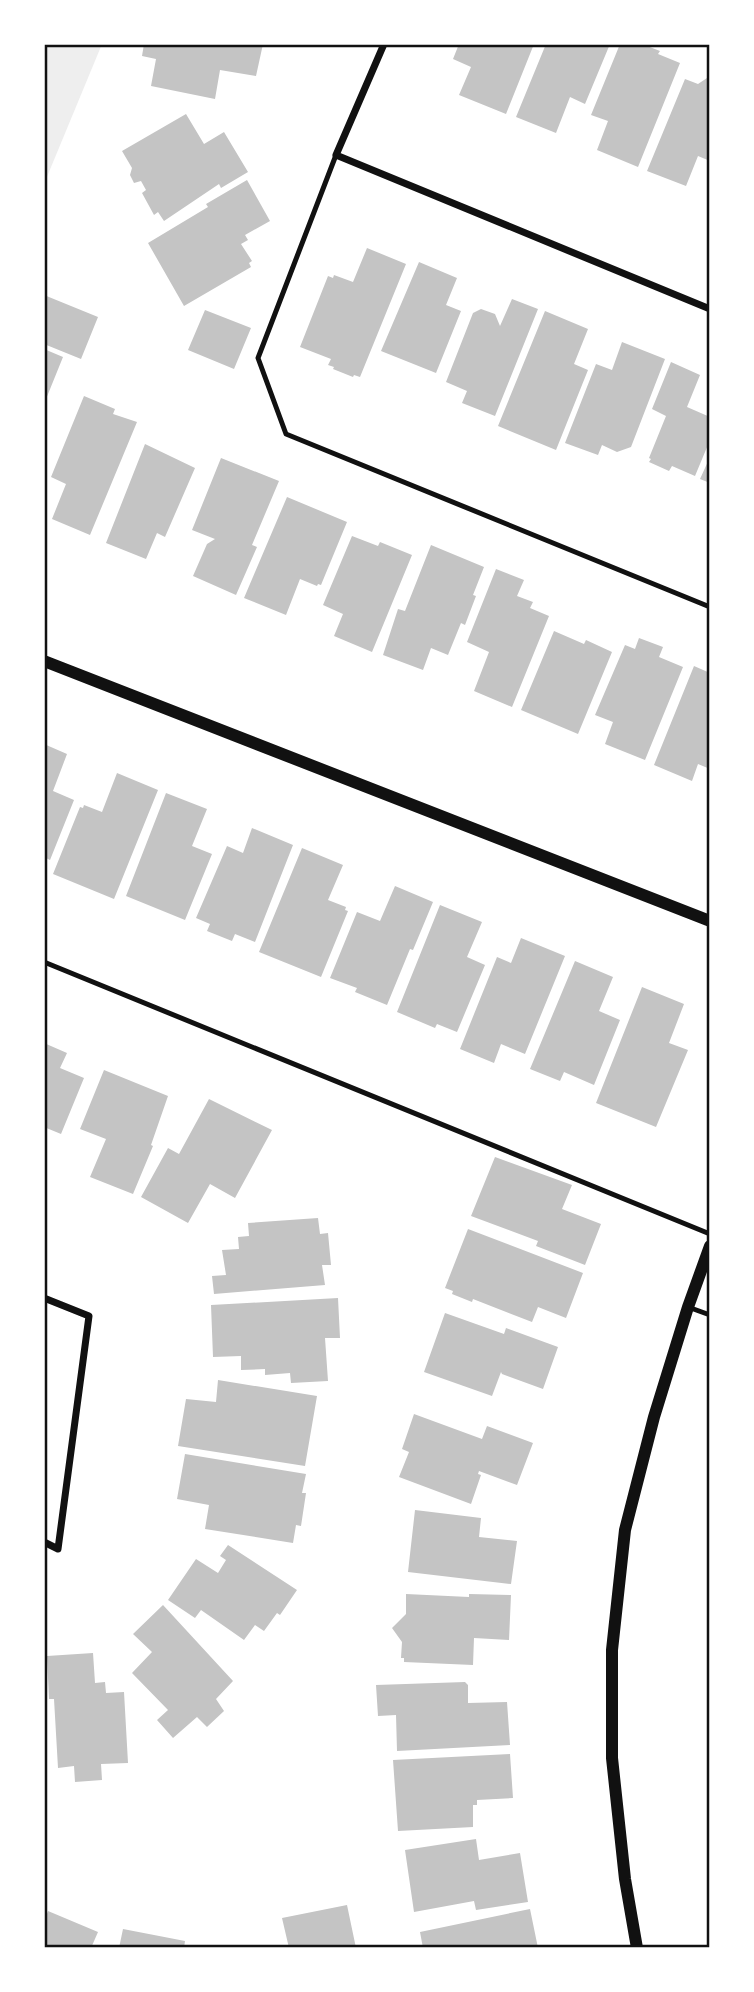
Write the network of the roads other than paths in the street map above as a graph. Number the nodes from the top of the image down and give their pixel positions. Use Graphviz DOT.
graph roads {
  1 [pos="384,44"];
  2 [pos="336,155"];
  3 [pos="710,309"];
  4 [pos="710,607"];
  5 [pos="44,661"];
  6 [pos="710,921"];
  7 [pos="44,962"];
  8 [pos="710,1234"];
  9 [pos="710,1246"];
  10 [pos="44,1298"];
  11 [pos="688,1307"];
  12 [pos="710,1315"];
  13 [pos="44,1542"];
  14 [pos="637,1948"];
  1 -- 2 [label="street"];
  2 -- 3 [label="street"];
  2 -- 4 [label="lane"];
  5 -- 6 [label="street"];
  7 -- 8 [label="lane"];
  9 -- 11 [label="street"];
  10 -- 13 [label="street"];
  11 -- 12 [label="lane"];
  11 -- 14 [label="street"];
}
